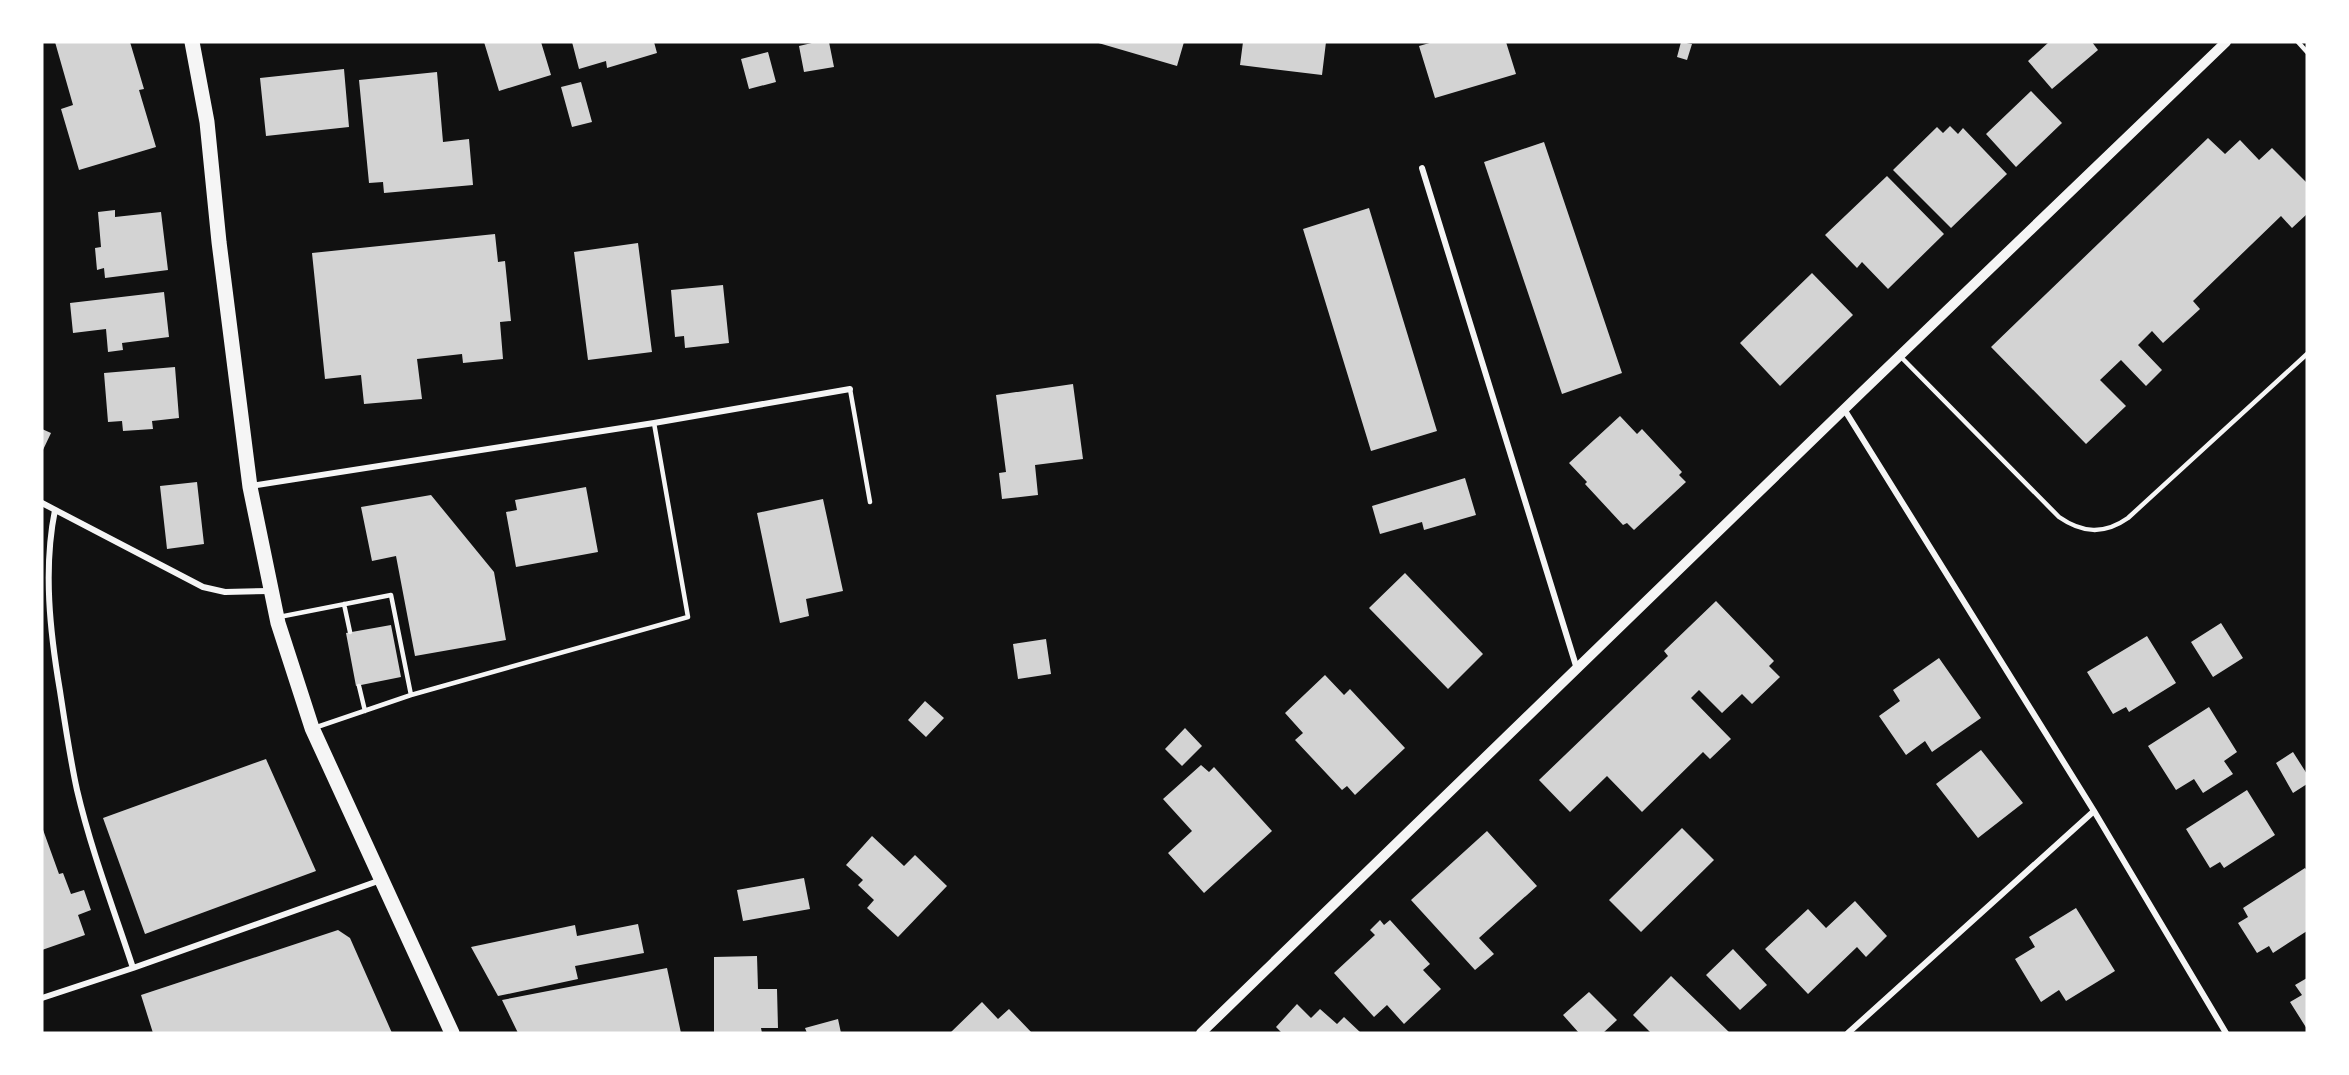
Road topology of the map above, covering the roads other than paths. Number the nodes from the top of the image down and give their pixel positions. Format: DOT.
graph roads {
  1 [pos="192,42"];
  2 [pos="2226,42"];
  3 [pos="2298,42"];
  4 [pos="2307,52"];
  5 [pos="1422,168"];
  6 [pos="2307,354"];
  7 [pos="1900,356"];
  8 [pos="850,389"];
  9 [pos="1844,409"];
  10 [pos="654,423"];
  11 [pos="250,487"];
  12 [pos="870,502"];
  13 [pos="42,503"];
  14 [pos="55,510"];
  15 [pos="270,591"];
  16 [pos="344,604"];
  17 [pos="277,617"];
  18 [pos="350,632"];
  19 [pos="1577,669"];
  20 [pos="359,686"];
  21 [pos="411,695"];
  22 [pos="364,711"];
  23 [pos="312,729"];
  24 [pos="2094,811"];
  25 [pos="382,880"];
  26 [pos="134,968"];
  27 [pos="42,998"];
  28 [pos="452,1033"];
  29 [pos="1201,1033"];
  30 [pos="1848,1033"];
  31 [pos="2226,1033"];
  1 -- 11 [label="main road"];
  2 -- 7 [label="street"];
  3 -- 4 [label="lane"];
  5 -- 19 [label="street"];
  6 -- 7 [label="lane"];
  7 -- 9 [label="street"];
  8 -- 10 [label="street"];
  8 -- 12 [label="lane"];
  9 -- 19 [label="street"];
  9 -- 24 [label="street"];
  10 -- 11 [label="street"];
  10 -- 21 [label="lane"];
  11 -- 15 [label="main road"];
  13 -- 14 [label="street"];
  14 -- 15 [label="street"];
  14 -- 26 [label="street"];
  15 -- 17 [label="main road"];
  16 -- 17 [label="lane"];
  16 -- 18 [label="lane"];
  16 -- 21 [label="lane"];
  17 -- 23 [label="main road"];
  19 -- 29 [label="street"];
  20 -- 22 [label="lane"];
  21 -- 22 [label="lane"];
  22 -- 23 [label="lane"];
  23 -- 25 [label="main road"];
  24 -- 30 [label="street"];
  24 -- 31 [label="street"];
  25 -- 26 [label="street"];
  25 -- 28 [label="main road"];
  26 -- 27 [label="street"];
}
